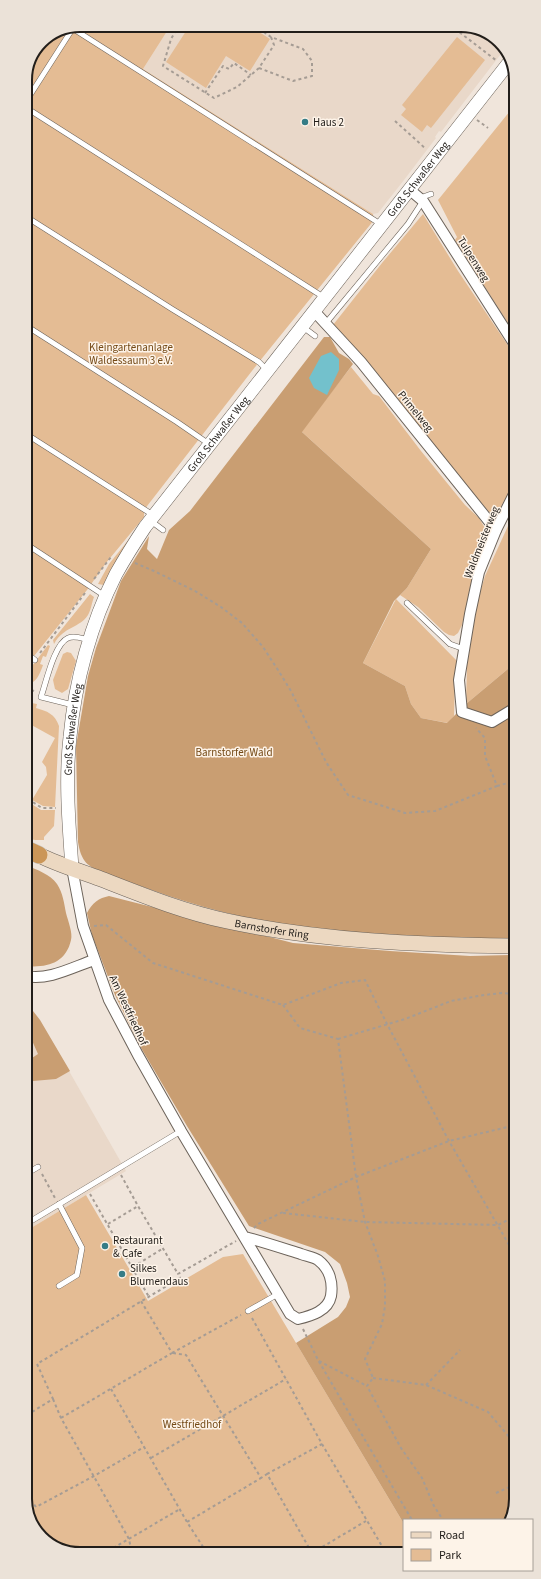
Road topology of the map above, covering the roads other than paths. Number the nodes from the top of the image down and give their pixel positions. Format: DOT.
graph roads {
  1 [pos="79,32"];
  2 [pos="69,33"];
  3 [pos="507,66"];
  4 [pos="32,92"];
  5 [pos="32,111"];
  6 [pos="431,194"];
  7 [pos="418,196"];
  8 [pos="32,220"];
  9 [pos="382,225"];
  10 [pos="324,298"];
  11 [pos="314,311"];
  12 [pos="326,323"];
  13 [pos="301,326"];
  14 [pos="32,329"];
  15 [pos="315,336"];
  16 [pos="509,337"];
  17 [pos="267,370"];
  18 [pos="32,438"];
  19 [pos="210,445"];
  20 [pos="509,504"];
  21 [pos="152,518"];
  22 [pos="162,530"];
  23 [pos="496,530"];
  24 [pos="32,548"];
  25 [pos="106,596"];
  26 [pos="406,603"];
  27 [pos="90,640"];
  28 [pos="464,649"];
  29 [pos="32,658"];
  30 [pos="35,660"];
  31 [pos="74,705"];
  32 [pos="509,712"];
  33 [pos="32,852"];
  34 [pos="72,868"];
  35 [pos="509,946"];
  36 [pos="94,960"];
  37 [pos="32,977"];
  38 [pos="181,1131"];
  39 [pos="38,1167"];
  40 [pos="32,1170"];
  41 [pos="59,1204"];
  42 [pos="32,1220"];
  43 [pos="245,1236"];
  44 [pos="59,1286"];
  45 [pos="278,1294"];
  46 [pos="248,1311"];
  1 -- 9 [label="lane"];
  2 -- 4 [label="lane"];
  3 -- 7 [label="street, Groß Schwaßer Weg"];
  5 -- 10 [label="lane"];
  6 -- 7 [label="lane"];
  7 -- 9 [label="street, Groß Schwaßer Weg"];
  7 -- 12 [label="lane"];
  7 -- 16 [label="street, Tulpenweg"];
  8 -- 17 [label="lane"];
  9 -- 10 [label="street, Groß Schwaßer Weg"];
  10 -- 11 [label="street, Groß Schwaßer Weg"];
  11 -- 12 [label="street, Primelweg"];
  11 -- 13 [label="street, Groß Schwaßer Weg"];
  12 -- 23 [label="street, Primelweg"];
  13 -- 15 [label="lane"];
  13 -- 17 [label="street, Groß Schwaßer Weg"];
  14 -- 19 [label="lane"];
  17 -- 19 [label="street, Groß Schwaßer Weg"];
  18 -- 21 [label="lane"];
  19 -- 21 [label="street, Groß Schwaßer Weg"];
  20 -- 23 [label="street, Waldmeisterweg"];
  21 -- 22 [label="lane"];
  21 -- 25 [label="street, Groß Schwaßer Weg"];
  23 -- 28 [label="street, Waldmeisterweg"];
  24 -- 25 [label="lane"];
  25 -- 27 [label="street, Groß Schwaßer Weg"];
  26 -- 28 [label="lane"];
  27 -- 31 [label="street, Groß Schwaßer Weg"];
  27 -- 31 [label="lane"];
  28 -- 32 [label="street, Waldmeisterweg"];
  29 -- 30 [label="lane"];
  31 -- 34 [label="street, Groß Schwaßer Weg"];
  33 -- 34 [label="main road, Barnstorfer Ring"];
  34 -- 35 [label="main road, Barnstorfer Ring"];
  34 -- 36 [label="street, Am Westfriedhof"];
  36 -- 37 [label="street"];
  36 -- 38 [label="street, Am Westfriedhof"];
  38 -- 41 [label="lane"];
  38 -- 43 [label="street, Am Westfriedhof"];
  39 -- 40 [label="lane"];
  41 -- 42 [label="lane"];
  41 -- 44 [label="lane"];
  43 -- 45 [label="street, Am Westfriedhof"];
  43 -- 45 [label="street, Am Westfriedhof"];
  45 -- 46 [label="lane"];
}
